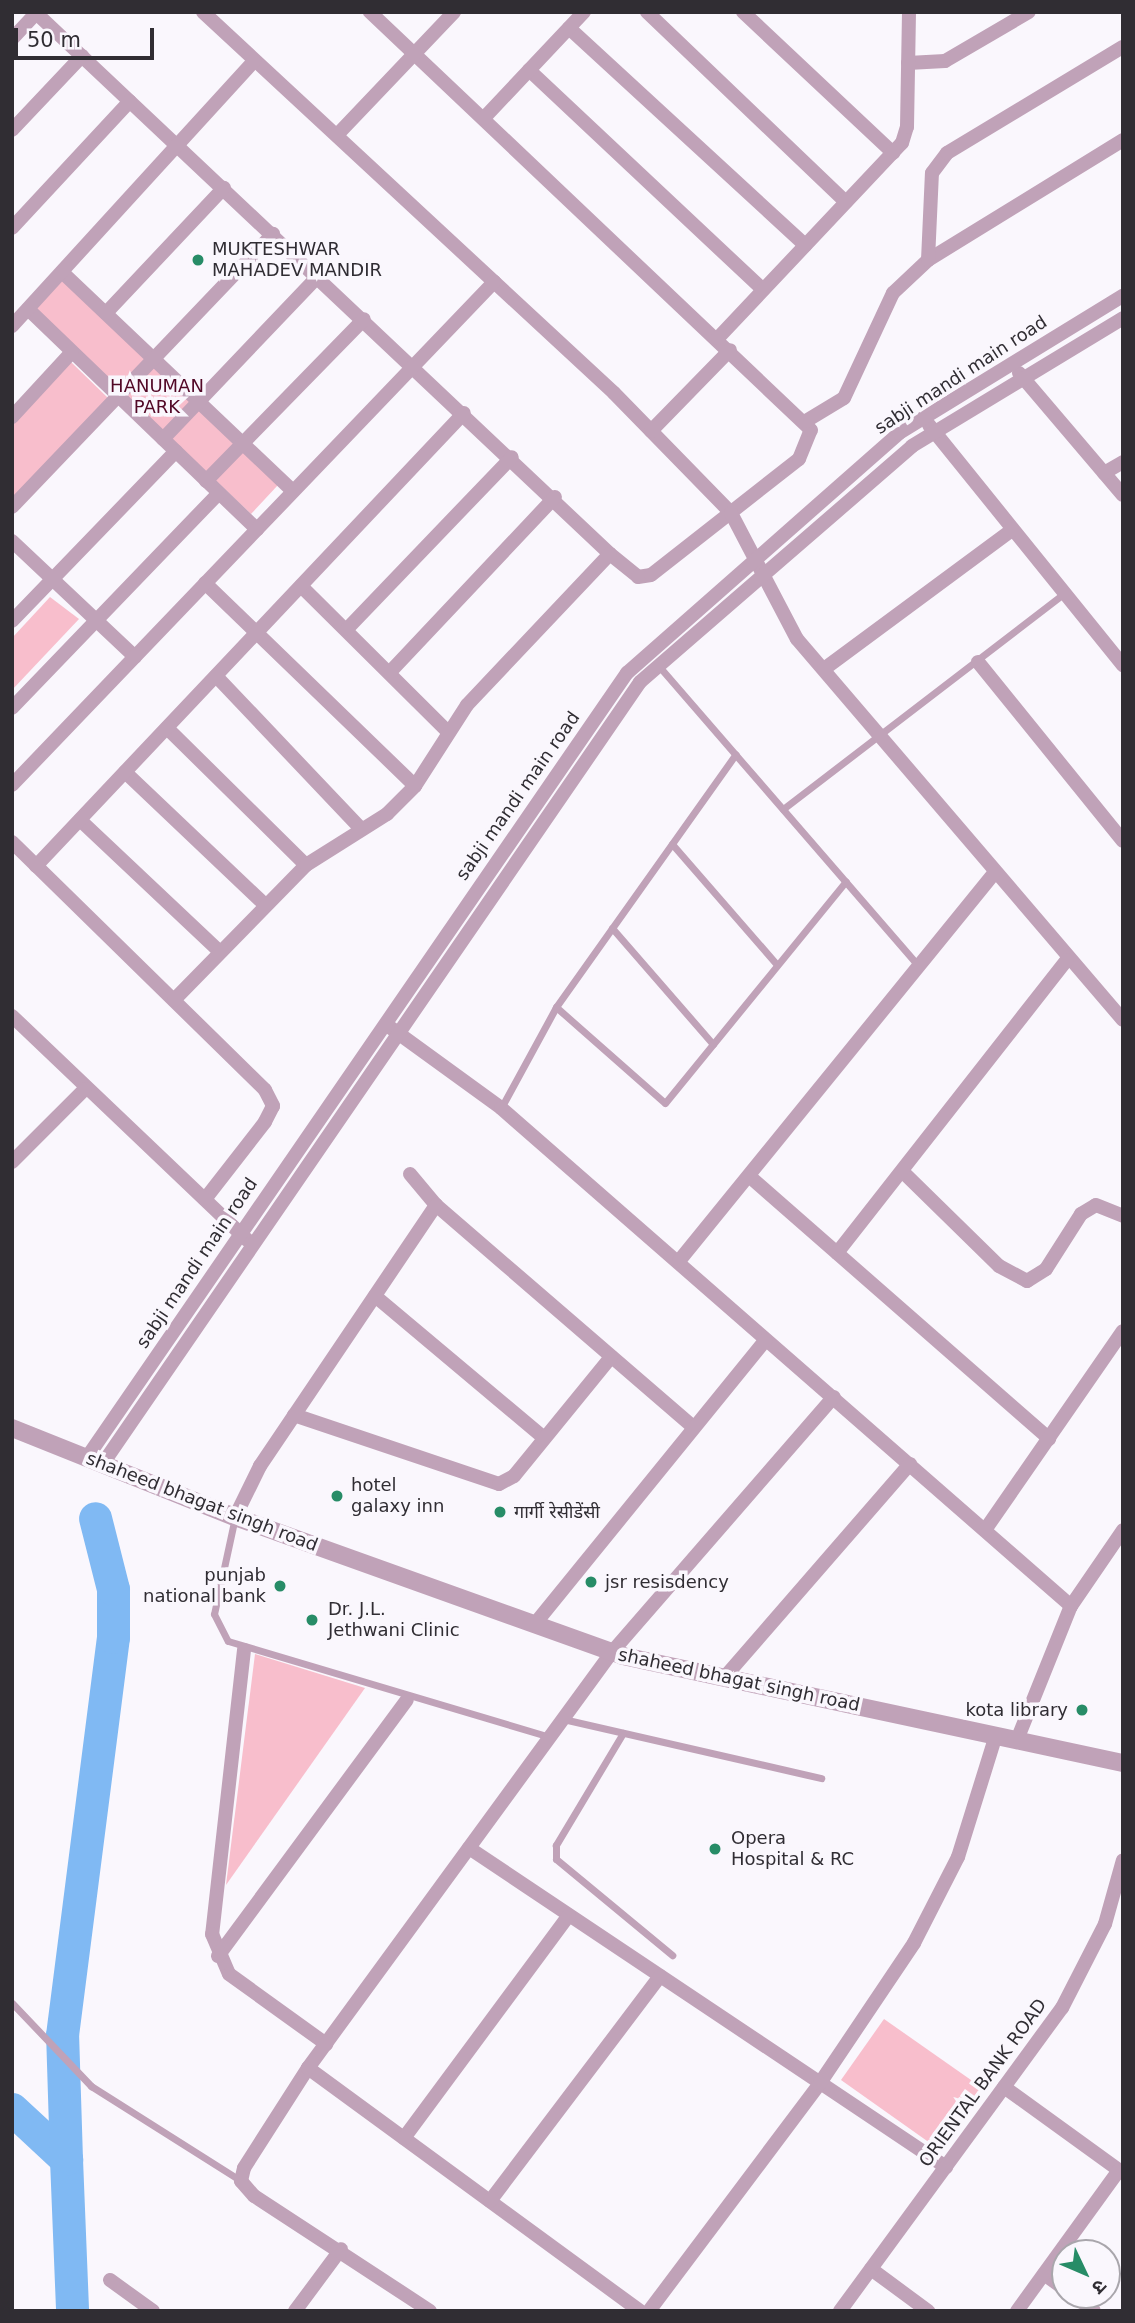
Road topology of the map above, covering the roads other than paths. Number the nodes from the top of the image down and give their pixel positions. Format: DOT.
graph roads {
  1 [pos="36,12"];
  2 [pos="203,12"];
  3 [pos="370,12"];
  4 [pos="454,12"];
  5 [pos="584,12"];
  6 [pos="647,12"];
  7 [pos="743,12"];
  8 [pos="909,12"];
  9 [pos="1029,12"];
  10 [pos="569,28"];
  11 [pos="12,39"];
  12 [pos="1123,47"];
  13 [pos="414,54"];
  14 [pos="82,56"];
  15 [pos="254,61"];
  16 [pos="908,63"];
  17 [pos="529,70"];
  18 [pos="130,101"];
  19 [pos="484,118"];
  20 [pos="12,130"];
  21 [pos="337,135"];
  22 [pos="1123,140"];
  23 [pos="175,143"];
  24 [pos="892,153"];
  25 [pos="224,188"];
  26 [pos="846,202"];
  27 [pos="12,228"];
  28 [pos="273,234"];
  29 [pos="805,245"];
  30 [pos="928,260"];
  31 [pos="62,272"];
  32 [pos="318,276"];
  33 [pos="494,282"];
  34 [pos="763,290"];
  35 [pos="1123,296"];
  36 [pos="28,309"];
  37 [pos="106,313"];
  38 [pos="1123,318"];
  39 [pos="364,319"];
  40 [pos="12,326"];
  41 [pos="718,338"];
  42 [pos="730,350"];
  43 [pos="72,352"];
  44 [pos="154,359"];
  45 [pos="414,365"];
  46 [pos="1011,365"];
  47 [pos="1024,378"];
  48 [pos="118,396"];
  49 [pos="199,402"];
  50 [pos="464,413"];
  51 [pos="12,416"];
  52 [pos="924,418"];
  53 [pos="806,421"];
  54 [pos="651,431"];
  55 [pos="933,433"];
  56 [pos="163,439"];
  57 [pos="244,445"];
  58 [pos="176,451"];
  59 [pos="512,457"];
  60 [pos="1123,462"];
  61 [pos="1104,473"];
  62 [pos="206,481"];
  63 [pos="293,491"];
  64 [pos="219,493"];
  65 [pos="1123,495"];
  66 [pos="555,497"];
  67 [pos="12,507"];
  68 [pos="731,513"];
  69 [pos="257,529"];
  70 [pos="1012,530"];
  71 [pos="12,541"];
  72 [pos="610,554"];
  73 [pos="755,557"];
  74 [pos="761,575"];
  75 [pos="52,578"];
  76 [pos="205,583"];
  77 [pos="301,586"];
  78 [pos="1064,593"];
  79 [pos="95,620"];
  80 [pos="12,621"];
  81 [pos="347,629"];
  82 [pos="257,632"];
  83 [pos="648,653"];
  84 [pos="135,657"];
  85 [pos="978,662"];
  86 [pos="658,665"];
  87 [pos="1123,665"];
  88 [pos="824,669"];
  89 [pos="391,671"];
  90 [pos="216,676"];
  91 [pos="12,708"];
  92 [pos="167,728"];
  93 [pos="447,731"];
  94 [pos="882,739"];
  95 [pos="736,754"];
  96 [pos="125,772"];
  97 [pos="12,785"];
  98 [pos="415,786"];
  99 [pos="783,809"];
  100 [pos="80,820"];
  101 [pos="360,828"];
  102 [pos="1123,841"];
  103 [pos="12,842"];
  104 [pos="672,844"];
  105 [pos="306,865"];
  106 [pos="36,866"];
  107 [pos="994,874"];
  108 [pos="846,881"];
  109 [pos="264,904"];
  110 [pos="612,928"];
  111 [pos="219,951"];
  112 [pos="1067,960"];
  113 [pos="777,965"];
  114 [pos="919,966"];
  115 [pos="174,1000"];
  116 [pos="556,1007"];
  117 [pos="12,1016"];
  118 [pos="1123,1020"];
  119 [pos="385,1022"];
  120 [pos="398,1033"];
  121 [pos="713,1044"];
  122 [pos="85,1089"];
  123 [pos="501,1108"];
  124 [pos="12,1162"];
  125 [pos="903,1172"];
  126 [pos="410,1174"];
  127 [pos="749,1176"];
  128 [pos="205,1199"];
  129 [pos="436,1205"];
  130 [pos="1123,1216"];
  131 [pos="240,1234"];
  132 [pos="252,1245"];
  133 [pos="837,1253"];
  134 [pos="679,1261"];
  135 [pos="375,1296"];
  136 [pos="1123,1331"];
  137 [pos="766,1340"];
  138 [pos="611,1357"];
  139 [pos="834,1397"];
  140 [pos="294,1415"];
  141 [pos="693,1427"];
  142 [pos="12,1428"];
  143 [pos="544,1438"];
  144 [pos="1049,1439"];
  145 [pos="96,1459"];
  146 [pos="910,1464"];
  147 [pos="235,1517"];
  148 [pos="985,1530"];
  149 [pos="1123,1530"];
  150 [pos="1071,1606"];
  151 [pos="534,1625"];
  152 [pos="244,1650"];
  153 [pos="612,1652"];
  154 [pos="723,1679"];
  155 [pos="407,1700"];
  156 [pos="563,1719"];
  157 [pos="623,1733"];
  158 [pos="996,1735"];
  159 [pos="550,1737"];
  160 [pos="1017,1740"];
  161 [pos="1123,1763"];
  162 [pos="821,1778"];
  163 [pos="469,1848"];
  164 [pos="1123,1860"];
  165 [pos="569,1915"];
  166 [pos="218,1955"];
  167 [pos="672,1955"];
  168 [pos="660,1976"];
  169 [pos="14,2005"];
  170 [pos="326,2044"];
  171 [pos="308,2068"];
  172 [pos="820,2083"];
  173 [pos="1004,2087"];
  174 [pos="404,2138"];
  175 [pos="946,2167"];
  176 [pos="1121,2171"];
  177 [pos="242,2181"];
  178 [pos="490,2201"];
  179 [pos="341,2249"];
  180 [pos="871,2269"];
  181 [pos="1044,2274"];
  182 [pos="1051,2279"];
  183 [pos="110,2280"];
  184 [pos="153,2311"];
  185 [pos="295,2311"];
  186 [pos="429,2311"];
  187 [pos="640,2311"];
  188 [pos="649,2311"];
  189 [pos="841,2311"];
  190 [pos="928,2311"];
  191 [pos="1017,2311"];
  1 -- 11 [label="street"];
  1 -- 14 [label="street"];
  2 -- 15 [label="street"];
  3 -- 13 [label="street"];
  4 -- 13 [label="street"];
  5 -- 10 [label="street"];
  6 -- 26 [label="street"];
  7 -- 24 [label="street"];
  8 -- 16 [label="street"];
  9 -- 16 [label="street"];
  10 -- 17 [label="street"];
  10 -- 29 [label="street"];
  12 -- 30 [label="street"];
  13 -- 19 [label="street"];
  13 -- 21 [label="street"];
  14 -- 18 [label="street"];
  14 -- 20 [label="street"];
  15 -- 21 [label="street"];
  15 -- 23 [label="street"];
  16 -- 24 [label="street"];
  17 -- 19 [label="street"];
  17 -- 34 [label="street"];
  18 -- 23 [label="street"];
  18 -- 27 [label="street"];
  19 -- 41 [label="street"];
  21 -- 33 [label="street"];
  22 -- 30 [label="street"];
  23 -- 25 [label="street"];
  23 -- 31 [label="street"];
  24 -- 26 [label="street"];
  25 -- 28 [label="street"];
  25 -- 37 [label="street"];
  26 -- 29 [label="street"];
  28 -- 32 [label="street"];
  28 -- 44 [label="street"];
  29 -- 34 [label="street"];
  30 -- 53 [label="street"];
  31 -- 36 [label="street"];
  31 -- 37 [label="street"];
  32 -- 39 [label="street"];
  32 -- 49 [label="street"];
  33 -- 45 [label="street"];
  33 -- 54 [label="street"];
  34 -- 41 [label="street"];
  35 -- 46 [label="street, sabji mandi main road"];
  36 -- 40 [label="street"];
  36 -- 43 [label="street"];
  37 -- 44 [label="street"];
  38 -- 47 [label="street"];
  39 -- 45 [label="street"];
  39 -- 57 [label="street"];
  41 -- 42 [label="street"];
  42 -- 53 [label="street"];
  42 -- 54 [label="street"];
  43 -- 48 [label="street"];
  43 -- 51 [label="street"];
  44 -- 48 [label="street"];
  44 -- 49 [label="street"];
  45 -- 50 [label="street"];
  45 -- 63 [label="street"];
  46 -- 47 [label="street"];
  46 -- 52 [label="street, sabji mandi main road"];
  47 -- 55 [label="street"];
  47 -- 61 [label="street"];
  48 -- 56 [label="street"];
  48 -- 67 [label="street"];
  49 -- 56 [label="street"];
  49 -- 57 [label="street"];
  50 -- 59 [label="street"];
  50 -- 77 [label="street"];
  52 -- 55 [label="street"];
  52 -- 73 [label="street, sabji mandi main road"];
  53 -- 68 [label="street"];
  54 -- 68 [label="street"];
  55 -- 70 [label="street"];
  55 -- 74 [label="street"];
  56 -- 58 [label="street"];
  57 -- 62 [label="street"];
  57 -- 63 [label="street"];
  58 -- 62 [label="street"];
  58 -- 75 [label="street"];
  59 -- 66 [label="street"];
  59 -- 81 [label="street"];
  60 -- 61 [label="street"];
  61 -- 65 [label="street"];
  62 -- 64 [label="street"];
  63 -- 69 [label="street"];
  64 -- 69 [label="street"];
  64 -- 79 [label="street"];
  66 -- 72 [label="street"];
  66 -- 89 [label="street"];
  68 -- 72 [label="street"];
  68 -- 73 [label="street"];
  69 -- 76 [label="street"];
  70 -- 78 [label="street"];
  70 -- 88 [label="street"];
  71 -- 75 [label="street"];
  72 -- 93 [label="street"];
  73 -- 74 [label="street"];
  73 -- 83 [label="street, sabji mandi main road"];
  74 -- 86 [label="street"];
  74 -- 88 [label="street"];
  75 -- 79 [label="street"];
  75 -- 80 [label="street"];
  76 -- 82 [label="street"];
  76 -- 84 [label="street"];
  77 -- 81 [label="street"];
  77 -- 82 [label="street"];
  78 -- 85 [label="lane"];
  78 -- 87 [label="street"];
  79 -- 84 [label="street"];
  79 -- 91 [label="street"];
  81 -- 89 [label="street"];
  82 -- 90 [label="street"];
  82 -- 98 [label="street"];
  83 -- 86 [label="lane"];
  83 -- 119 [label="street, sabji mandi main road"];
  84 -- 97 [label="street"];
  85 -- 94 [label="lane"];
  85 -- 102 [label="street"];
  86 -- 95 [label="lane"];
  86 -- 120 [label="street"];
  88 -- 94 [label="street"];
  89 -- 93 [label="street"];
  90 -- 92 [label="street"];
  90 -- 101 [label="street"];
  92 -- 96 [label="street"];
  92 -- 105 [label="street"];
  93 -- 98 [label="street"];
  94 -- 99 [label="lane"];
  94 -- 107 [label="street"];
  95 -- 99 [label="lane"];
  95 -- 104 [label="lane"];
  96 -- 100 [label="street"];
  96 -- 109 [label="street"];
  98 -- 101 [label="street"];
  99 -- 108 [label="lane"];
  100 -- 106 [label="street"];
  100 -- 111 [label="street"];
  101 -- 105 [label="street"];
  103 -- 106 [label="street"];
  104 -- 110 [label="lane"];
  104 -- 113 [label="lane"];
  105 -- 109 [label="street"];
  106 -- 115 [label="street"];
  107 -- 112 [label="street"];
  107 -- 114 [label="street"];
  108 -- 113 [label="lane"];
  108 -- 114 [label="lane"];
  109 -- 111 [label="street"];
  110 -- 116 [label="lane"];
  110 -- 121 [label="lane"];
  111 -- 115 [label="street"];
  112 -- 118 [label="street"];
  112 -- 125 [label="street"];
  113 -- 121 [label="lane"];
  114 -- 127 [label="street"];
  115 -- 128 [label="street"];
  116 -- 121 [label="lane"];
  116 -- 123 [label="lane"];
  117 -- 122 [label="street"];
  119 -- 120 [label="street"];
  119 -- 131 [label="street, sabji mandi main road"];
  120 -- 123 [label="street"];
  120 -- 132 [label="street"];
  122 -- 124 [label="street"];
  122 -- 128 [label="street"];
  123 -- 134 [label="street"];
  125 -- 130 [label="street"];
  125 -- 133 [label="street"];
  126 -- 129 [label="street"];
  127 -- 133 [label="street"];
  127 -- 134 [label="street"];
  128 -- 131 [label="street"];
  129 -- 135 [label="street"];
  129 -- 138 [label="street"];
  131 -- 132 [label="street"];
  131 -- 145 [label="street, sabji mandi main road"];
  132 -- 145 [label="street"];
  133 -- 144 [label="street"];
  134 -- 137 [label="street"];
  135 -- 140 [label="street"];
  135 -- 143 [label="street"];
  136 -- 144 [label="street"];
  137 -- 139 [label="street"];
  137 -- 141 [label="street"];
  138 -- 141 [label="street"];
  138 -- 143 [label="street"];
  139 -- 146 [label="street"];
  139 -- 153 [label="street"];
  140 -- 143 [label="street"];
  140 -- 147 [label="street"];
  141 -- 151 [label="street"];
  142 -- 145 [label="street, shaheed bhagat singh road"];
  144 -- 148 [label="street"];
  145 -- 147 [label="street, shaheed bhagat singh road"];
  146 -- 148 [label="street"];
  146 -- 154 [label="street"];
  147 -- 151 [label="street, shaheed bhagat singh road"];
  147 -- 152 [label="lane"];
  148 -- 150 [label="street"];
  149 -- 150 [label="street"];
  150 -- 160 [label="street"];
  151 -- 153 [label="street, shaheed bhagat singh road"];
  152 -- 155 [label="lane"];
  152 -- 166 [label="street"];
  153 -- 154 [label="street, shaheed bhagat singh road"];
  153 -- 156 [label="street"];
  154 -- 158 [label="street, shaheed bhagat singh road"];
  155 -- 159 [label="lane"];
  155 -- 166 [label="street"];
  156 -- 157 [label="lane"];
  156 -- 159 [label="street"];
  157 -- 162 [label="lane"];
  157 -- 167 [label="lane"];
  158 -- 160 [label="street, shaheed bhagat singh road"];
  158 -- 172 [label="street"];
  159 -- 163 [label="street"];
  160 -- 161 [label="street, shaheed bhagat singh road"];
  163 -- 165 [label="street"];
  163 -- 170 [label="street"];
  164 -- 173 [label="street, ORIENTAL BANK ROAD"];
  165 -- 168 [label="street"];
  165 -- 174 [label="street"];
  166 -- 170 [label="street"];
  168 -- 172 [label="street"];
  168 -- 178 [label="street"];
  169 -- 177 [label="lane"];
  170 -- 171 [label="street"];
  171 -- 174 [label="street"];
  171 -- 177 [label="street"];
  172 -- 175 [label="street"];
  172 -- 188 [label="street"];
  173 -- 175 [label="street, ORIENTAL BANK ROAD"];
  173 -- 176 [label="street"];
  174 -- 178 [label="street"];
  175 -- 180 [label="street, ORIENTAL BANK ROAD"];
  176 -- 181 [label="street"];
  177 -- 179 [label="street"];
  178 -- 187 [label="street"];
  179 -- 185 [label="street"];
  179 -- 186 [label="street"];
  180 -- 189 [label="street, ORIENTAL BANK ROAD"];
  180 -- 190 [label="street"];
  181 -- 182 [label="street"];
  181 -- 191 [label="street"];
  183 -- 184 [label="street"];
}
